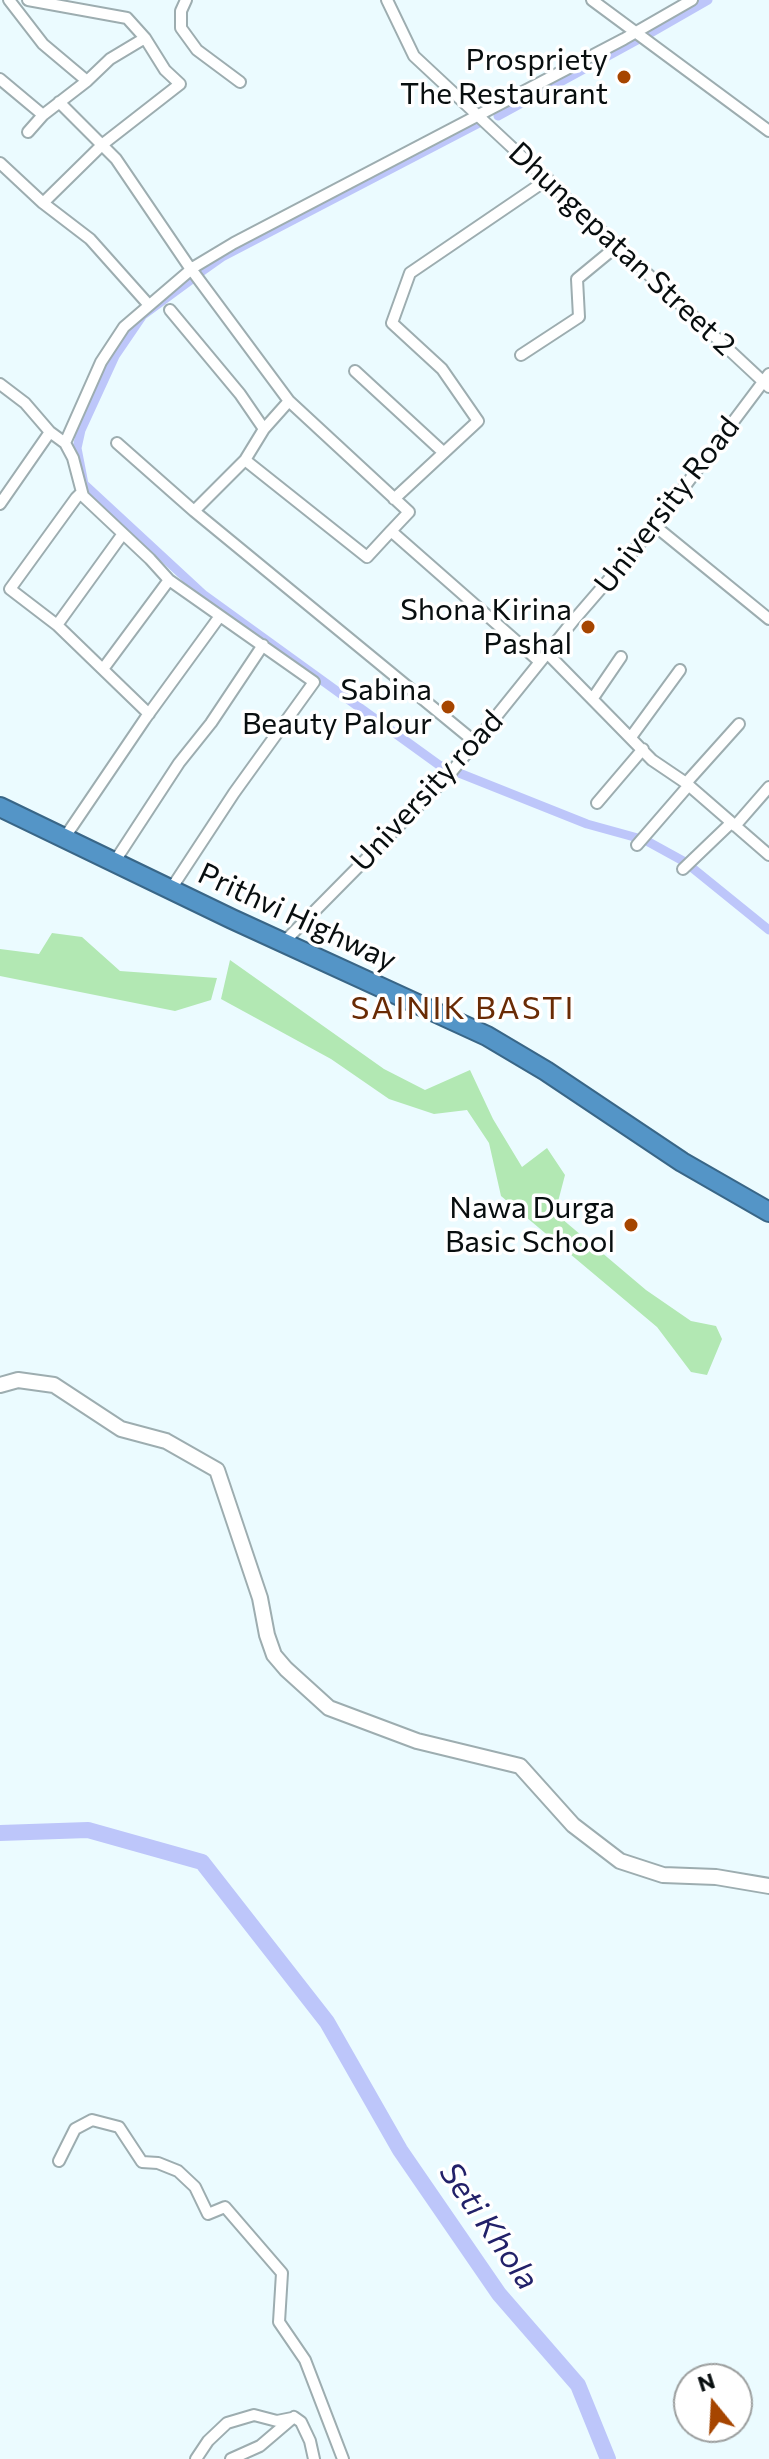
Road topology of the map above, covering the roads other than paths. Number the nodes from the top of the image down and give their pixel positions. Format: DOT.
graph roads {
  1 [pos="8,0"];
  2 [pos="28,0"];
  3 [pos="186,0"];
  4 [pos="387,0"];
  5 [pos="592,0"];
  6 [pos="692,0"];
  7 [pos="638,31"];
  8 [pos="145,38"];
  9 [pos="0,79"];
  10 [pos="87,81"];
  11 [pos="240,82"];
  12 [pos="59,102"];
  13 [pos="43,115"];
  14 [pos="479,115"];
  15 [pos="769,131"];
  16 [pos="28,132"];
  17 [pos="103,144"];
  18 [pos="0,163"];
  19 [pos="548,179"];
  20 [pos="43,203"];
  21 [pos="617,246"];
  22 [pos="192,270"];
  23 [pos="148,304"];
  24 [pos="170,310"];
  25 [pos="521,355"];
  26 [pos="355,371"];
  27 [pos="767,381"];
  28 [pos="4,387"];
  29 [pos="0,401"];
  30 [pos="289,401"];
  31 [pos="264,429"];
  32 [pos="50,432"];
  33 [pos="65,443"];
  34 [pos="117,443"];
  35 [pos="443,452"];
  36 [pos="245,460"];
  37 [pos="83,496"];
  38 [pos="394,499"];
  39 [pos="0,504"];
  40 [pos="194,511"];
  41 [pos="655,526"];
  42 [pos="391,531"];
  43 [pos="122,535"];
  44 [pos="169,580"];
  45 [pos="220,616"];
  46 [pos="769,619"];
  47 [pos="57,625"];
  48 [pos="563,634"];
  49 [pos="263,645"];
  50 [pos="544,657"];
  51 [pos="621,657"];
  52 [pos="103,669"];
  53 [pos="680,670"];
  54 [pos="593,698"];
  55 [pos="149,714"];
  56 [pos="739,724"];
  57 [pos="631,737"];
  58 [pos="475,742"];
  59 [pos="643,749"];
  60 [pos="687,784"];
  61 [pos="769,787"];
  62 [pos="597,803"];
  63 [pos="0,807"];
  64 [pos="733,824"];
  65 [pos="65,837"];
  66 [pos="637,845"];
  67 [pos="769,855"];
  68 [pos="115,861"];
  69 [pos="683,869"];
  70 [pos="171,889"];
  71 [pos="284,942"];
  72 [pos="769,1212"];
  73 [pos="0,1385"];
  74 [pos="769,1886"];
  75 [pos="59,2161"];
  76 [pos="294,2417"];
  77 [pos="196,2459"];
  78 [pos="231,2459"];
  79 [pos="314,2459"];
  80 [pos="343,2459"];
  1 -- 10 [label="street"];
  2 -- 8 [label="street"];
  3 -- 11 [label="street"];
  4 -- 14 [label="street, Dhungepatan Street 2"];
  5 -- 7 [label="street"];
  6 -- 7 [label="street"];
  7 -- 14 [label="street"];
  7 -- 15 [label="street"];
  8 -- 10 [label="street"];
  8 -- 17 [label="street"];
  9 -- 13 [label="street"];
  10 -- 12 [label="street"];
  12 -- 13 [label="street"];
  12 -- 17 [label="street"];
  13 -- 16 [label="street"];
  14 -- 19 [label="street, Dhungepatan Street 2"];
  14 -- 22 [label="street"];
  17 -- 20 [label="street"];
  17 -- 22 [label="street"];
  18 -- 20 [label="street"];
  19 -- 21 [label="street, Dhungepatan Street 2"];
  19 -- 35 [label="street"];
  20 -- 23 [label="street"];
  21 -- 25 [label="street"];
  21 -- 27 [label="street, Dhungepatan Street 2"];
  22 -- 23 [label="street"];
  22 -- 30 [label="street"];
  23 -- 33 [label="street"];
  24 -- 31 [label="street"];
  26 -- 35 [label="street"];
  27 -- 41 [label="street, University Road"];
  28 -- 29 [label="street"];
  28 -- 32 [label="street"];
  30 -- 31 [label="street"];
  30 -- 38 [label="street"];
  31 -- 36 [label="street"];
  32 -- 33 [label="street"];
  32 -- 39 [label="street"];
  33 -- 37 [label="street"];
  34 -- 40 [label="street"];
  35 -- 38 [label="street"];
  36 -- 40 [label="street"];
  36 -- 42 [label="street"];
  37 -- 43 [label="street"];
  37 -- 47 [label="street"];
  38 -- 42 [label="street"];
  40 -- 58 [label="street"];
  41 -- 46 [label="street"];
  41 -- 48 [label="street, University Road"];
  42 -- 50 [label="street"];
  43 -- 44 [label="street"];
  43 -- 47 [label="street"];
  44 -- 45 [label="street"];
  44 -- 52 [label="street"];
  45 -- 49 [label="street"];
  45 -- 55 [label="street"];
  47 -- 52 [label="street"];
  48 -- 50 [label="street, University road"];
  49 -- 68 [label="street"];
  49 -- 70 [label="street"];
  50 -- 54 [label="street"];
  50 -- 58 [label="street, University road"];
  51 -- 54 [label="street"];
  52 -- 55 [label="street"];
  53 -- 57 [label="street"];
  54 -- 57 [label="street"];
  55 -- 65 [label="street"];
  56 -- 60 [label="street"];
  57 -- 59 [label="street"];
  58 -- 71 [label="street, University road"];
  59 -- 60 [label="street"];
  59 -- 62 [label="street"];
  60 -- 64 [label="street"];
  60 -- 66 [label="street"];
  61 -- 64 [label="street"];
  63 -- 65 [label="highway, Prithvi Highway"];
  64 -- 67 [label="street"];
  64 -- 69 [label="street"];
  65 -- 68 [label="highway, Prithvi Highway"];
  68 -- 70 [label="highway, Prithvi Highway"];
  70 -- 71 [label="highway, Prithvi Highway"];
  71 -- 72 [label="highway, Prithvi Highway"];
  73 -- 74 [label="street"];
  75 -- 80 [label="street"];
  76 -- 77 [label="street"];
  76 -- 78 [label="street"];
  76 -- 79 [label="street"];
}
